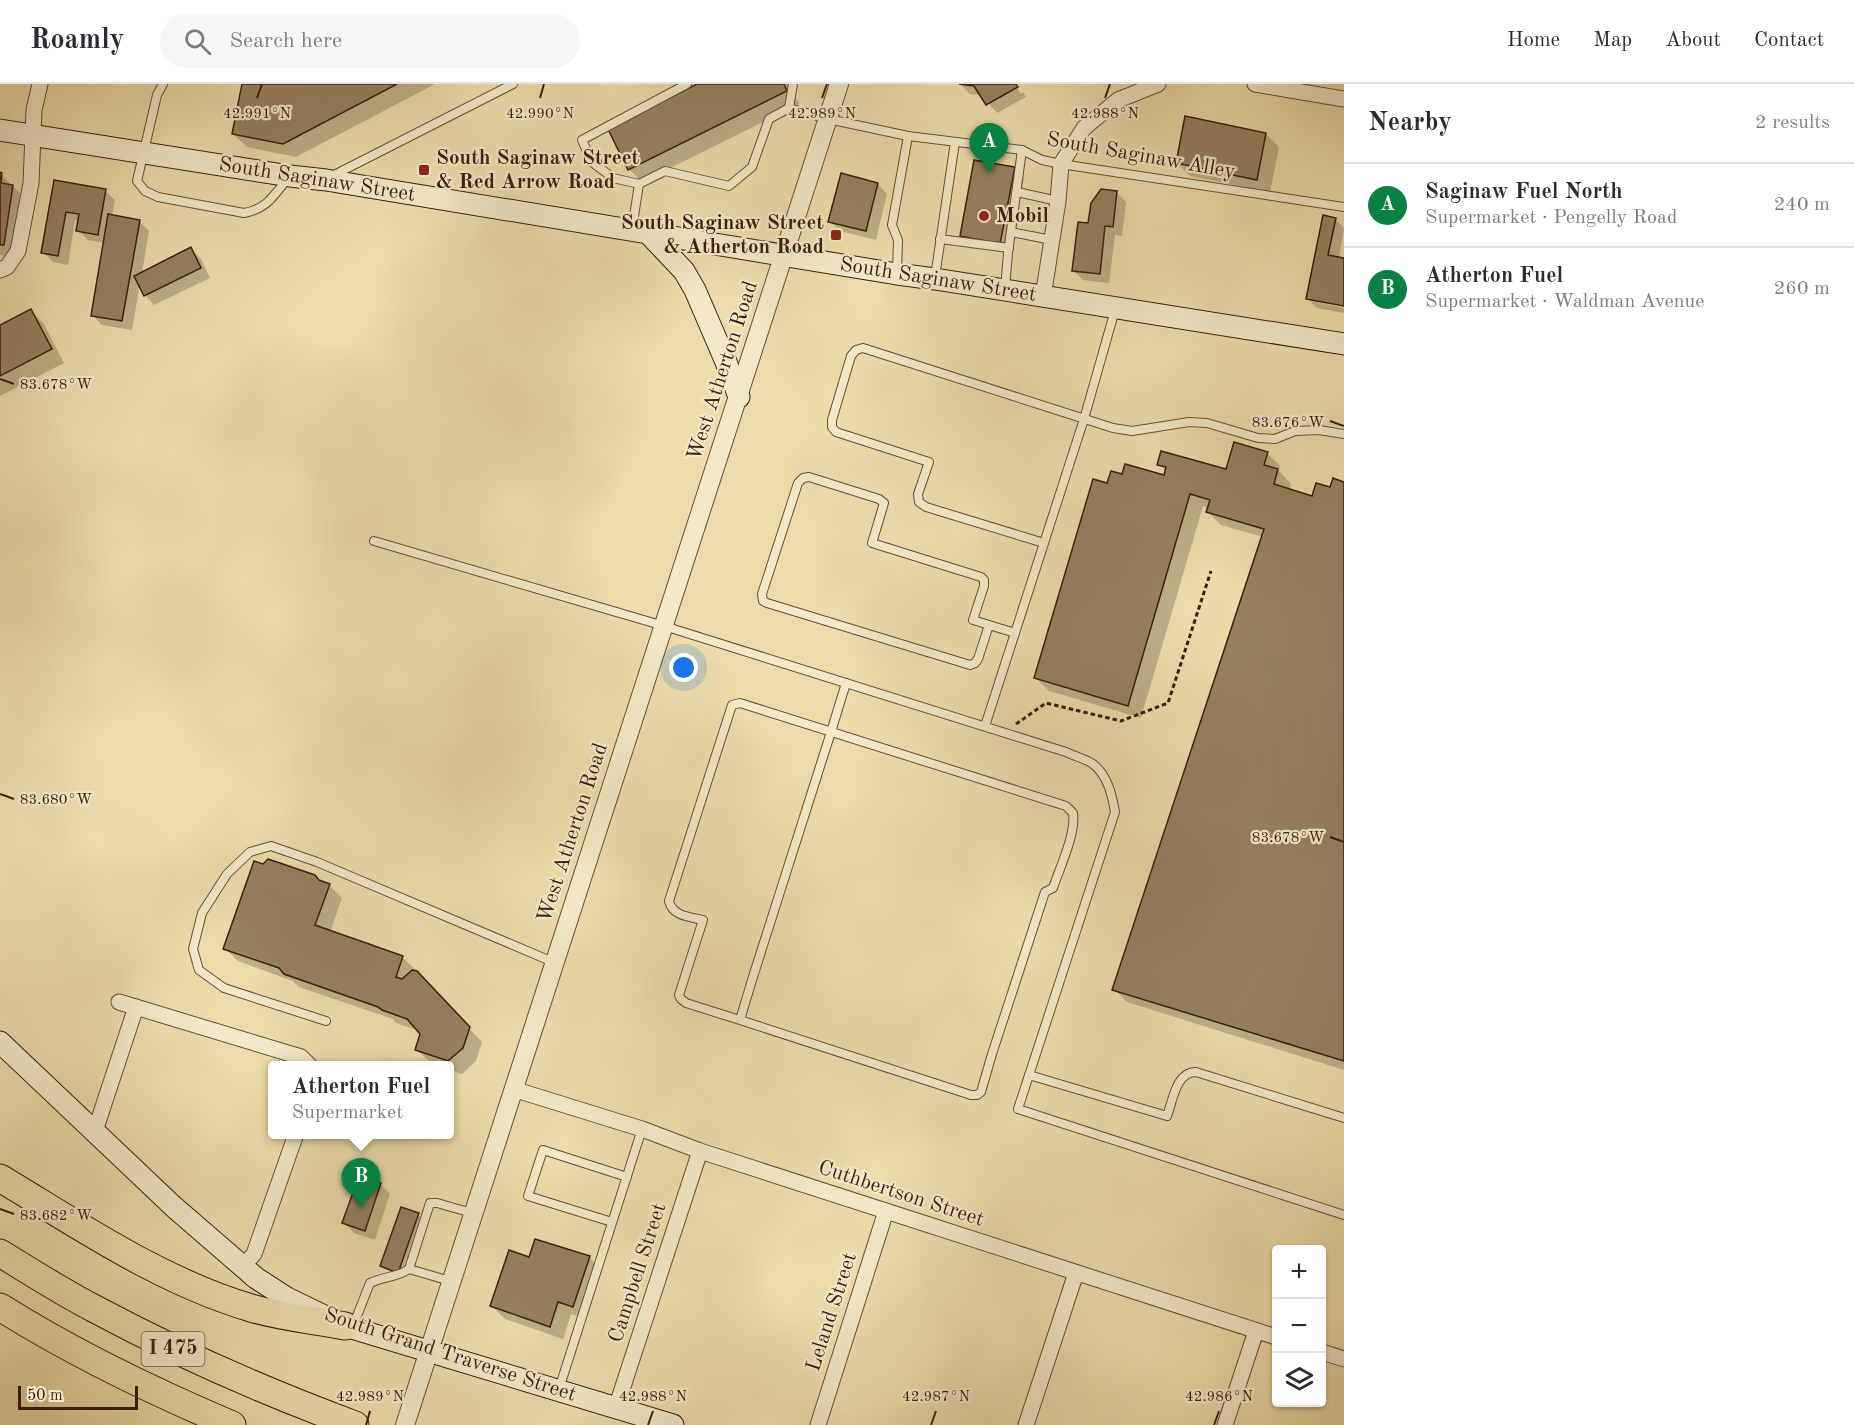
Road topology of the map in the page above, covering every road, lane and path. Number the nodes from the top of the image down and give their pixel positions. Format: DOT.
graph roads {
  1 [pos="40,84"];
  2 [pos="163,84"];
  3 [pos="513,84"];
  4 [pos="687,84"];
  5 [pos="793,84"];
  6 [pos="839,84"];
  7 [pos="1158,84"];
  8 [pos="1255,84"];
  9 [pos="1344,99"];
  10 [pos="789,108"];
  11 [pos="828,119"];
  12 [pos="0,130"];
  13 [pos="32,135"];
  14 [pos="908,136"];
  15 [pos="954,142"];
  16 [pos="1022,150"];
  17 [pos="142,152"];
  18 [pos="1061,164"];
  19 [pos="290,176"];
  20 [pos="326,180"];
  21 [pos="639,184"];
  22 [pos="1017,192"];
  23 [pos="1058,201"];
  24 [pos="1344,207"];
  25 [pos="640,232"];
  26 [pos="1011,232"];
  27 [pos="940,240"];
  28 [pos="1052,240"];
  29 [pos="1008,248"];
  30 [pos="785,255"];
  31 [pos="0,270"];
  32 [pos="897,274"];
  33 [pos="935,279"];
  34 [pos="1005,290"];
  35 [pos="1043,297"];
  36 [pos="1116,308"];
  37 [pos="1344,344"];
  38 [pos="739,397"];
  39 [pos="1084,419"];
  40 [pos="1344,434"];
  41 [pos="374,541"];
  42 [pos="1044,543"];
  43 [pos="1211,571"];
  44 [pos="988,625"];
  45 [pos="664,626"];
  46 [pos="1015,633"];
  47 [pos="846,683"];
  48 [pos="1016,724"];
  49 [pos="985,726"];
  50 [pos="831,732"];
  51 [pos="555,963"];
  52 [pos="119,1002"];
  53 [pos="136,1007"];
  54 [pos="740,1020"];
  55 [pos="326,1021"];
  56 [pos="0,1042"];
  57 [pos="306,1061"];
  58 [pos="1029,1075"];
  59 [pos="513,1089"];
  60 [pos="1344,1118"];
  61 [pos="642,1129"];
  62 [pos="95,1131"];
  63 [pos="294,1139"];
  64 [pos="699,1151"];
  65 [pos="627,1177"];
  66 [pos="0,1178"];
  67 [pos="886,1211"];
  68 [pos="474,1214"];
  69 [pos="1344,1215"];
  70 [pos="612,1222"];
  71 [pos="0,1252"];
  72 [pos="242,1267"];
  73 [pos="409,1269"];
  74 [pos="1076,1273"];
  75 [pos="452,1282"];
  76 [pos="0,1306"];
  77 [pos="349,1327"];
  78 [pos="1256,1331"];
  79 [pos="1272,1336"];
  80 [pos="429,1350"];
  81 [pos="1325,1353"];
  82 [pos="1344,1359"];
  83 [pos="559,1390"];
  84 [pos="616,1408"];
  85 [pos="232,1425"];
  86 [pos="356,1425"];
  87 [pos="405,1425"];
  88 [pos="673,1425"];
  89 [pos="818,1425"];
  90 [pos="1026,1425"];
  91 [pos="1225,1425"];
  1 -- 13 [label="street"];
  2 -- 17 [label="lane"];
  3 -- 20 [label="lane"];
  4 -- 21 [label="lane"];
  5 -- 10 [label="lane"];
  6 -- 11 [label="street, West Atherton Road"];
  7 -- 18 [label="street"];
  8 -- 9 [label="street"];
  10 -- 11 [label="lane, South Saginaw Alley"];
  10 -- 21 [label="lane"];
  11 -- 14 [label="lane, South Saginaw Alley"];
  11 -- 30 [label="street, West Atherton Road"];
  12 -- 13 [label="main road, South Saginaw Street"];
  13 -- 17 [label="main road, South Saginaw Street"];
  13 -- 31 [label="street"];
  14 -- 15 [label="lane, South Saginaw Alley"];
  14 -- 32 [label="lane"];
  15 -- 16 [label="lane, South Saginaw Alley"];
  15 -- 27 [label="lane"];
  16 -- 18 [label="lane, South Saginaw Alley"];
  16 -- 22 [label="lane"];
  17 -- 19 [label="main road, South Saginaw Street"];
  17 -- 19 [label="lane"];
  18 -- 23 [label="street"];
  18 -- 24 [label="lane, South Saginaw Alley"];
  19 -- 20 [label="main road, South Saginaw Street"];
  20 -- 25 [label="main road, South Saginaw Street"];
  21 -- 25 [label="lane"];
  22 -- 23 [label="lane"];
  22 -- 26 [label="lane"];
  23 -- 28 [label="street"];
  25 -- 30 [label="main road, South Saginaw Street"];
  25 -- 38 [label="main road"];
  26 -- 28 [label="lane"];
  26 -- 29 [label="lane"];
  27 -- 29 [label="lane"];
  27 -- 33 [label="lane"];
  28 -- 35 [label="street"];
  29 -- 34 [label="lane"];
  30 -- 32 [label="main road, South Saginaw Street"];
  30 -- 38 [label="street, West Atherton Road"];
  32 -- 33 [label="main road, South Saginaw Street"];
  33 -- 34 [label="main road, South Saginaw Street"];
  34 -- 35 [label="main road, South Saginaw Street"];
  35 -- 36 [label="main road, South Saginaw Street"];
  36 -- 37 [label="main road, South Saginaw Street"];
  36 -- 39 [label="lane"];
  38 -- 45 [label="street, West Atherton Road"];
  39 -- 40 [label="lane"];
  39 -- 42 [label="lane"];
  39 -- 42 [label="lane"];
  41 -- 45 [label="lane"];
  42 -- 46 [label="lane"];
  43 -- 48 [label="path"];
  44 -- 44 [label="lane"];
  44 -- 46 [label="lane"];
  45 -- 47 [label="lane"];
  45 -- 51 [label="street, West Atherton Road"];
  46 -- 49 [label="lane"];
  47 -- 49 [label="lane"];
  47 -- 50 [label="lane"];
  49 -- 58 [label="lane"];
  50 -- 54 [label="lane"];
  50 -- 54 [label="lane"];
  50 -- 54 [label="lane"];
  51 -- 55 [label="lane"];
  51 -- 59 [label="street, West Atherton Road"];
  52 -- 53 [label="street"];
  53 -- 57 [label="street"];
  53 -- 62 [label="street"];
  56 -- 62 [label="main road, South Grand Traverse Street"];
  58 -- 60 [label="lane"];
  58 -- 69 [label="lane"];
  59 -- 61 [label="street, Cuthbertson Street"];
  59 -- 68 [label="street, West Atherton Road"];
  61 -- 64 [label="street, Cuthbertson Street"];
  61 -- 65 [label="lane"];
  62 -- 72 [label="main road, South Grand Traverse Street"];
  63 -- 72 [label="street"];
  64 -- 67 [label="street, Cuthbertson Street"];
  64 -- 84 [label="street, Campbell Street"];
  65 -- 70 [label="lane"];
  65 -- 70 [label="lane"];
  66 -- 77 [label="highway"];
  67 -- 74 [label="street, Cuthbertson Street"];
  67 -- 89 [label="street, Leland Street"];
  68 -- 73 [label="lane"];
  68 -- 75 [label="street, West Atherton Road"];
  70 -- 83 [label="lane"];
  71 -- 86 [label="highway, I 475"];
  72 -- 77 [label="main road, South Grand Traverse Street"];
  73 -- 75 [label="lane"];
  73 -- 77 [label="lane"];
  74 -- 78 [label="street, Cuthbertson Street"];
  74 -- 90 [label="street"];
  75 -- 80 [label="street, West Atherton Road"];
  76 -- 85 [label="highway, I 475"];
  77 -- 80 [label="main road, South Grand Traverse Street"];
  78 -- 79 [label="street, Cuthbertson Street"];
  78 -- 91 [label="street"];
  80 -- 83 [label="main road, South Grand Traverse Street"];
  80 -- 87 [label="street, West Atherton Road"];
  81 -- 82 [label="street"];
  83 -- 84 [label="main road, South Grand Traverse Street"];
  84 -- 88 [label="main road, South Grand Traverse Street"];
}
